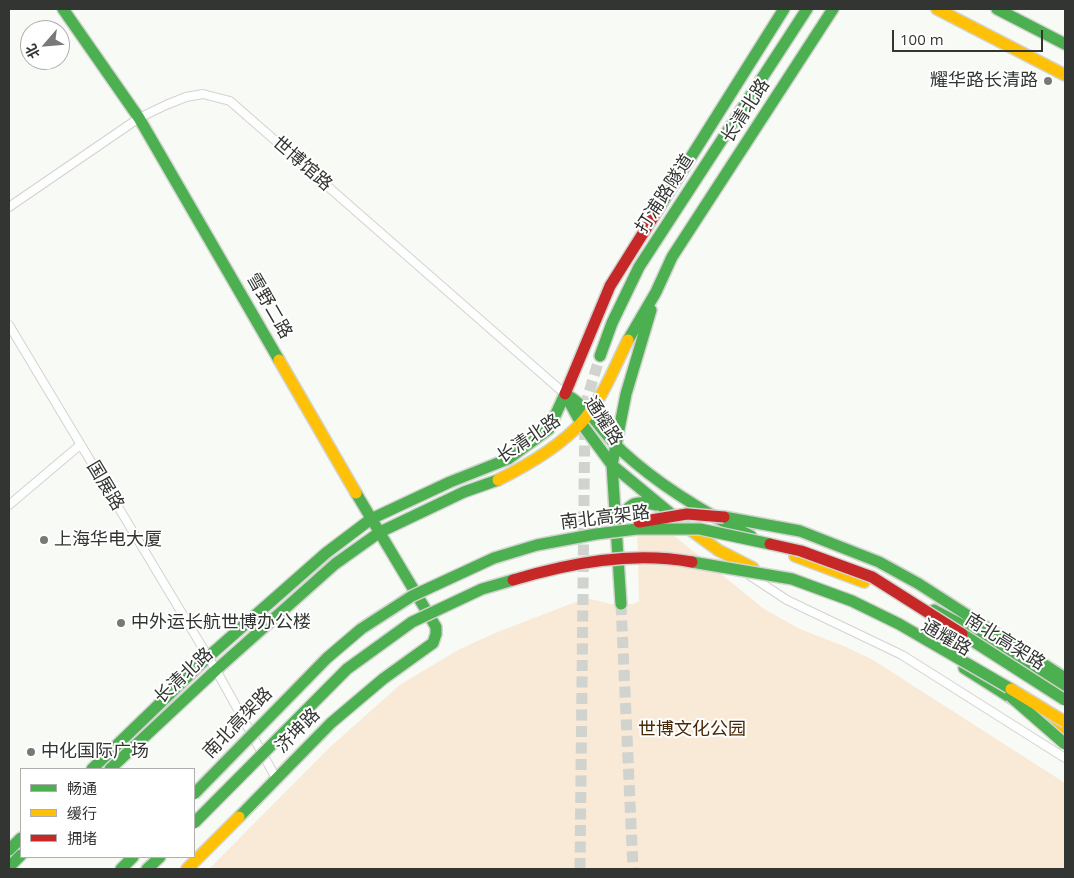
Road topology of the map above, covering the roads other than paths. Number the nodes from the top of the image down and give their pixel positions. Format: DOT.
graph roads {
  1 [pos="63,9"];
  2 [pos="784,9"];
  3 [pos="807,9"];
  4 [pos="833,9"];
  5 [pos="937,9"];
  6 [pos="997,9"];
  7 [pos="1065,44"];
  8 [pos="1065,76"];
  9 [pos="139,118"];
  10 [pos="9,207"];
  11 [pos="656,292"];
  12 [pos="9,325"];
  13 [pos="600,356"];
  14 [pos="566,394"];
  15 [pos="590,412"];
  16 [pos="581,423"];
  17 [pos="80,444"];
  18 [pos="615,446"];
  19 [pos="612,465"];
  20 [pos="9,505"];
  21 [pos="660,507"];
  22 [pos="371,519"];
  23 [pos="617,524"];
  24 [pos="380,532"];
  25 [pos="596,534"];
  26 [pos="718,550"];
  27 [pos="621,604"];
  28 [pos="436,627"];
  29 [pos="208,657"];
  30 [pos="216,670"];
  31 [pos="981,670"];
  32 [pos="1065,678"];
  33 [pos="1065,689"];
  34 [pos="1065,700"];
  35 [pos="1065,722"];
  36 [pos="1065,732"];
  37 [pos="1065,744"];
  38 [pos="1065,758"];
  39 [pos="93,768"];
  40 [pos="111,768"];
  41 [pos="276,778"];
  42 [pos="195,793"];
  43 [pos="195,821"];
  44 [pos="20,839"];
  45 [pos="9,850"];
  46 [pos="132,858"];
  47 [pos="159,858"];
  48 [pos="15,861"];
  49 [pos="121,869"];
  50 [pos="147,869"];
  51 [pos="187,869"];
  1 -- 9 [label="main road, 雪野二路"];
  2 -- 14 [label="main road, 长清北路"];
  3 -- 13 [label="main road, 打浦路隧道"];
  4 -- 11 [label="main road, 长清北路"];
  5 -- 8 [label="main road"];
  6 -- 7 [label="main road"];
  9 -- 10 [label="street, 世博馆路"];
  9 -- 14 [label="street, 世博馆路"];
  9 -- 22 [label="main road, 雪野二路"];
  11 -- 15 [label="main road, 长清北路"];
  11 -- 18 [label="main road"];
  12 -- 17 [label="street, 国展路"];
  14 -- 15 [label="main road, 通耀路"];
  14 -- 16 [label="main road, 通耀路"];
  14 -- 22 [label="main road, 长清北路"];
  15 -- 16 [label="main road, 长清北路"];
  15 -- 18 [label="main road, 通耀路"];
  16 -- 19 [label="main road, 通耀路"];
  16 -- 24 [label="main road, 长清北路"];
  17 -- 20 [label="street"];
  17 -- 29 [label="street, 国展路"];
  18 -- 19 [label="main road"];
  18 -- 33 [label="main road, 通耀路"];
  19 -- 21 [label="main road, 通耀路"];
  19 -- 23 [label="main road"];
  21 -- 23 [label="main road"];
  21 -- 26 [label="main road, 通耀路"];
  22 -- 24 [label="main road, 雪野二路"];
  22 -- 29 [label="main road, 长清北路"];
  23 -- 27 [label="main road"];
  24 -- 28 [label="main road, 雪野二路"];
  24 -- 30 [label="main road, 长清北路"];
  25 -- 32 [label="main road, bridge"];
  25 -- 34 [label="main road, 南北高架路, bridge"];
  25 -- 42 [label="main road, 南北高架路, bridge"];
  26 -- 36 [label="main road, 通耀路"];
  26 -- 38 [label="street"];
  28 -- 41 [label="main road, 济坤路"];
  29 -- 30 [label="street, 国展路"];
  29 -- 39 [label="main road, 长清北路"];
  30 -- 40 [label="main road, 长清北路"];
  30 -- 41 [label="street, 国展路"];
  31 -- 35 [label="main road, 南北高架路, bridge"];
  31 -- 37 [label="main road, bridge"];
  31 -- 43 [label="main road, 南北高架路, bridge"];
  41 -- 51 [label="main road, 济坤路"];
  44 -- 45 [label="main road"];
  45 -- 48 [label="street"];
  46 -- 49 [label="main road"];
  47 -- 50 [label="main road"];
}
